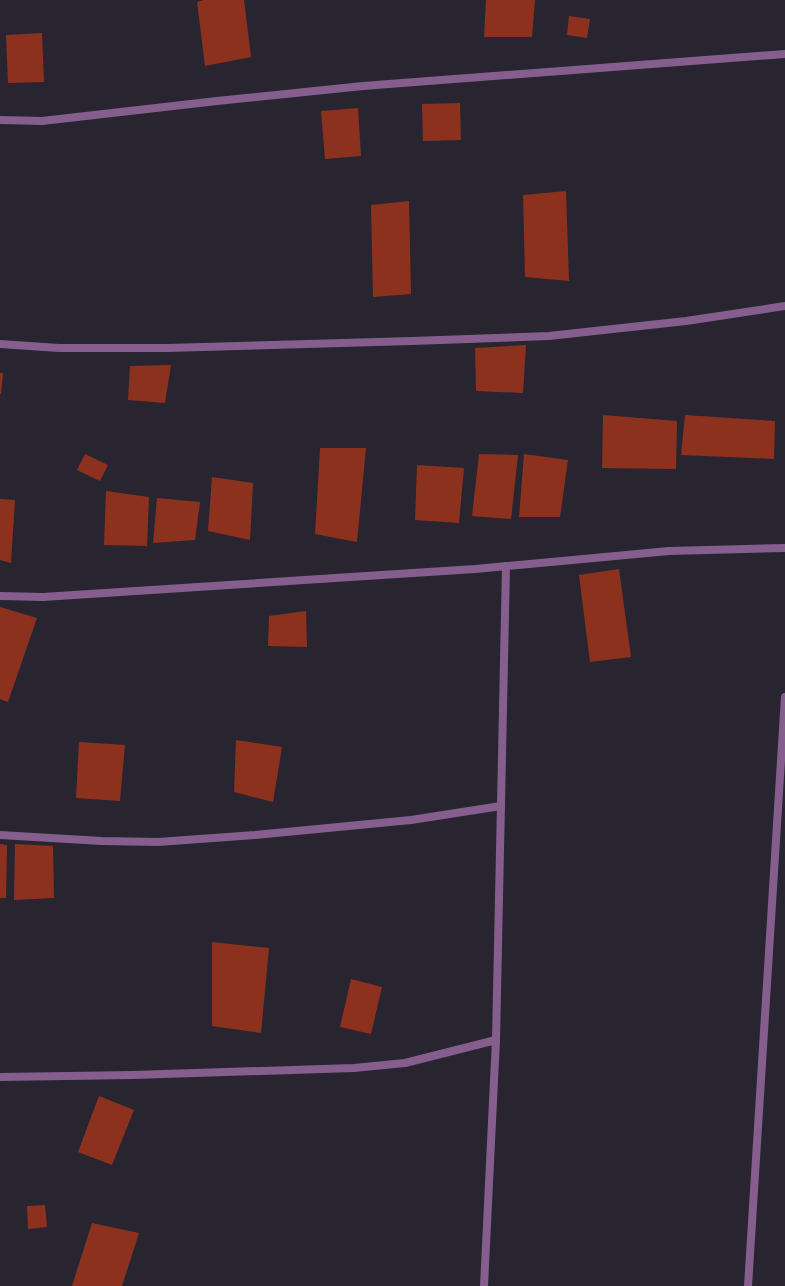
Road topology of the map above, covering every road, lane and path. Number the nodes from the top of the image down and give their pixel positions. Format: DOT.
graph roads {
  1 [pos="785,54"];
  2 [pos="0,120"];
  3 [pos="785,306"];
  4 [pos="0,344"];
  5 [pos="785,548"];
  6 [pos="506,566"];
  7 [pos="0,596"];
  8 [pos="785,697"];
  9 [pos="501,806"];
  10 [pos="0,834"];
  11 [pos="496,1040"];
  12 [pos="0,1077"];
  13 [pos="484,1286"];
  14 [pos="748,1286"];
  1 -- 2 [label="street"];
  3 -- 4 [label="street"];
  5 -- 6 [label="street"];
  6 -- 7 [label="street"];
  6 -- 9 [label="street"];
  8 -- 14 [label="street"];
  9 -- 10 [label="street"];
  9 -- 11 [label="street"];
  11 -- 12 [label="street"];
  11 -- 13 [label="street"];
}
